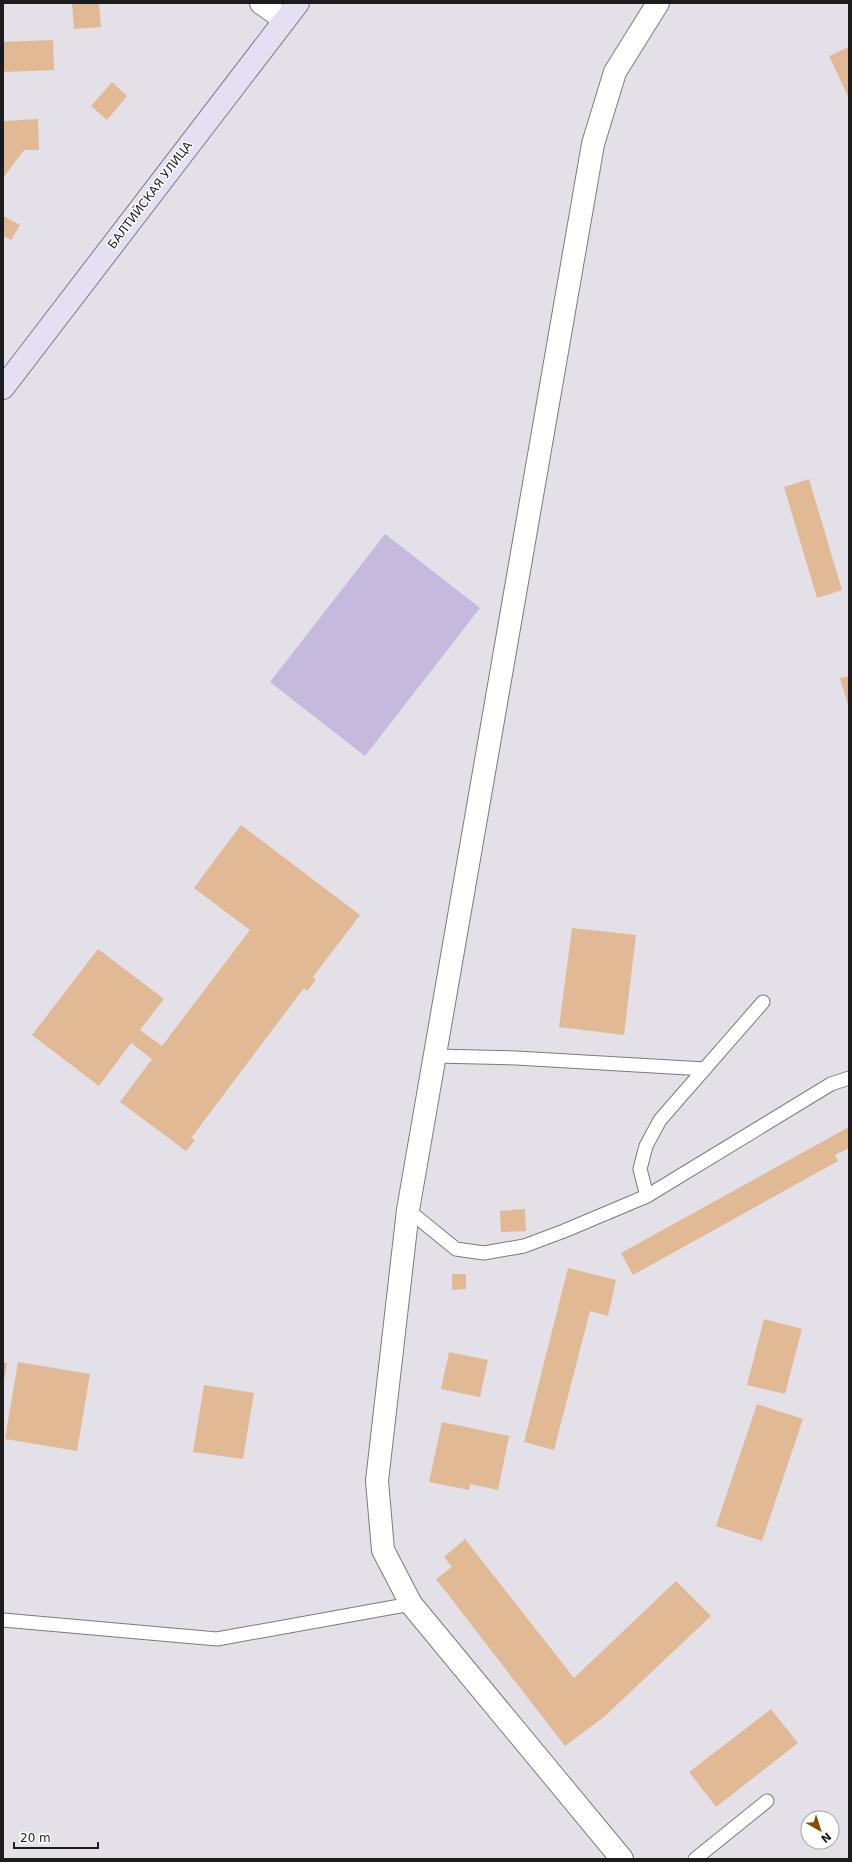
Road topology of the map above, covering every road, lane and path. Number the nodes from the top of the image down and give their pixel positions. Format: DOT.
graph roads {
  1 [pos="261,3"];
  2 [pos="298,3"];
  3 [pos="658,3"];
  4 [pos="285,20"];
  5 [pos="3,388"];
  6 [pos="763,1002"];
  7 [pos="434,1056"];
  8 [pos="705,1069"];
  9 [pos="849,1078"];
  10 [pos="647,1196"];
  11 [pos="408,1210"];
  12 [pos="411,1604"];
  13 [pos="3,1620"];
  14 [pos="767,1801"];
  15 [pos="622,1859"];
  16 [pos="695,1859"];
  1 -- 4 [label="street"];
  2 -- 4 [label="main road, БАЛТИЙСКАЯ УЛИЦА"];
  3 -- 7 [label="street"];
  4 -- 5 [label="main road, БАЛТИЙСКАЯ УЛИЦА"];
  6 -- 8 [label="lane"];
  7 -- 8 [label="lane"];
  7 -- 11 [label="street"];
  8 -- 10 [label="lane"];
  9 -- 10 [label="lane"];
  10 -- 11 [label="lane"];
  11 -- 12 [label="street"];
  12 -- 13 [label="lane"];
  12 -- 15 [label="street"];
  14 -- 16 [label="lane"];
}
